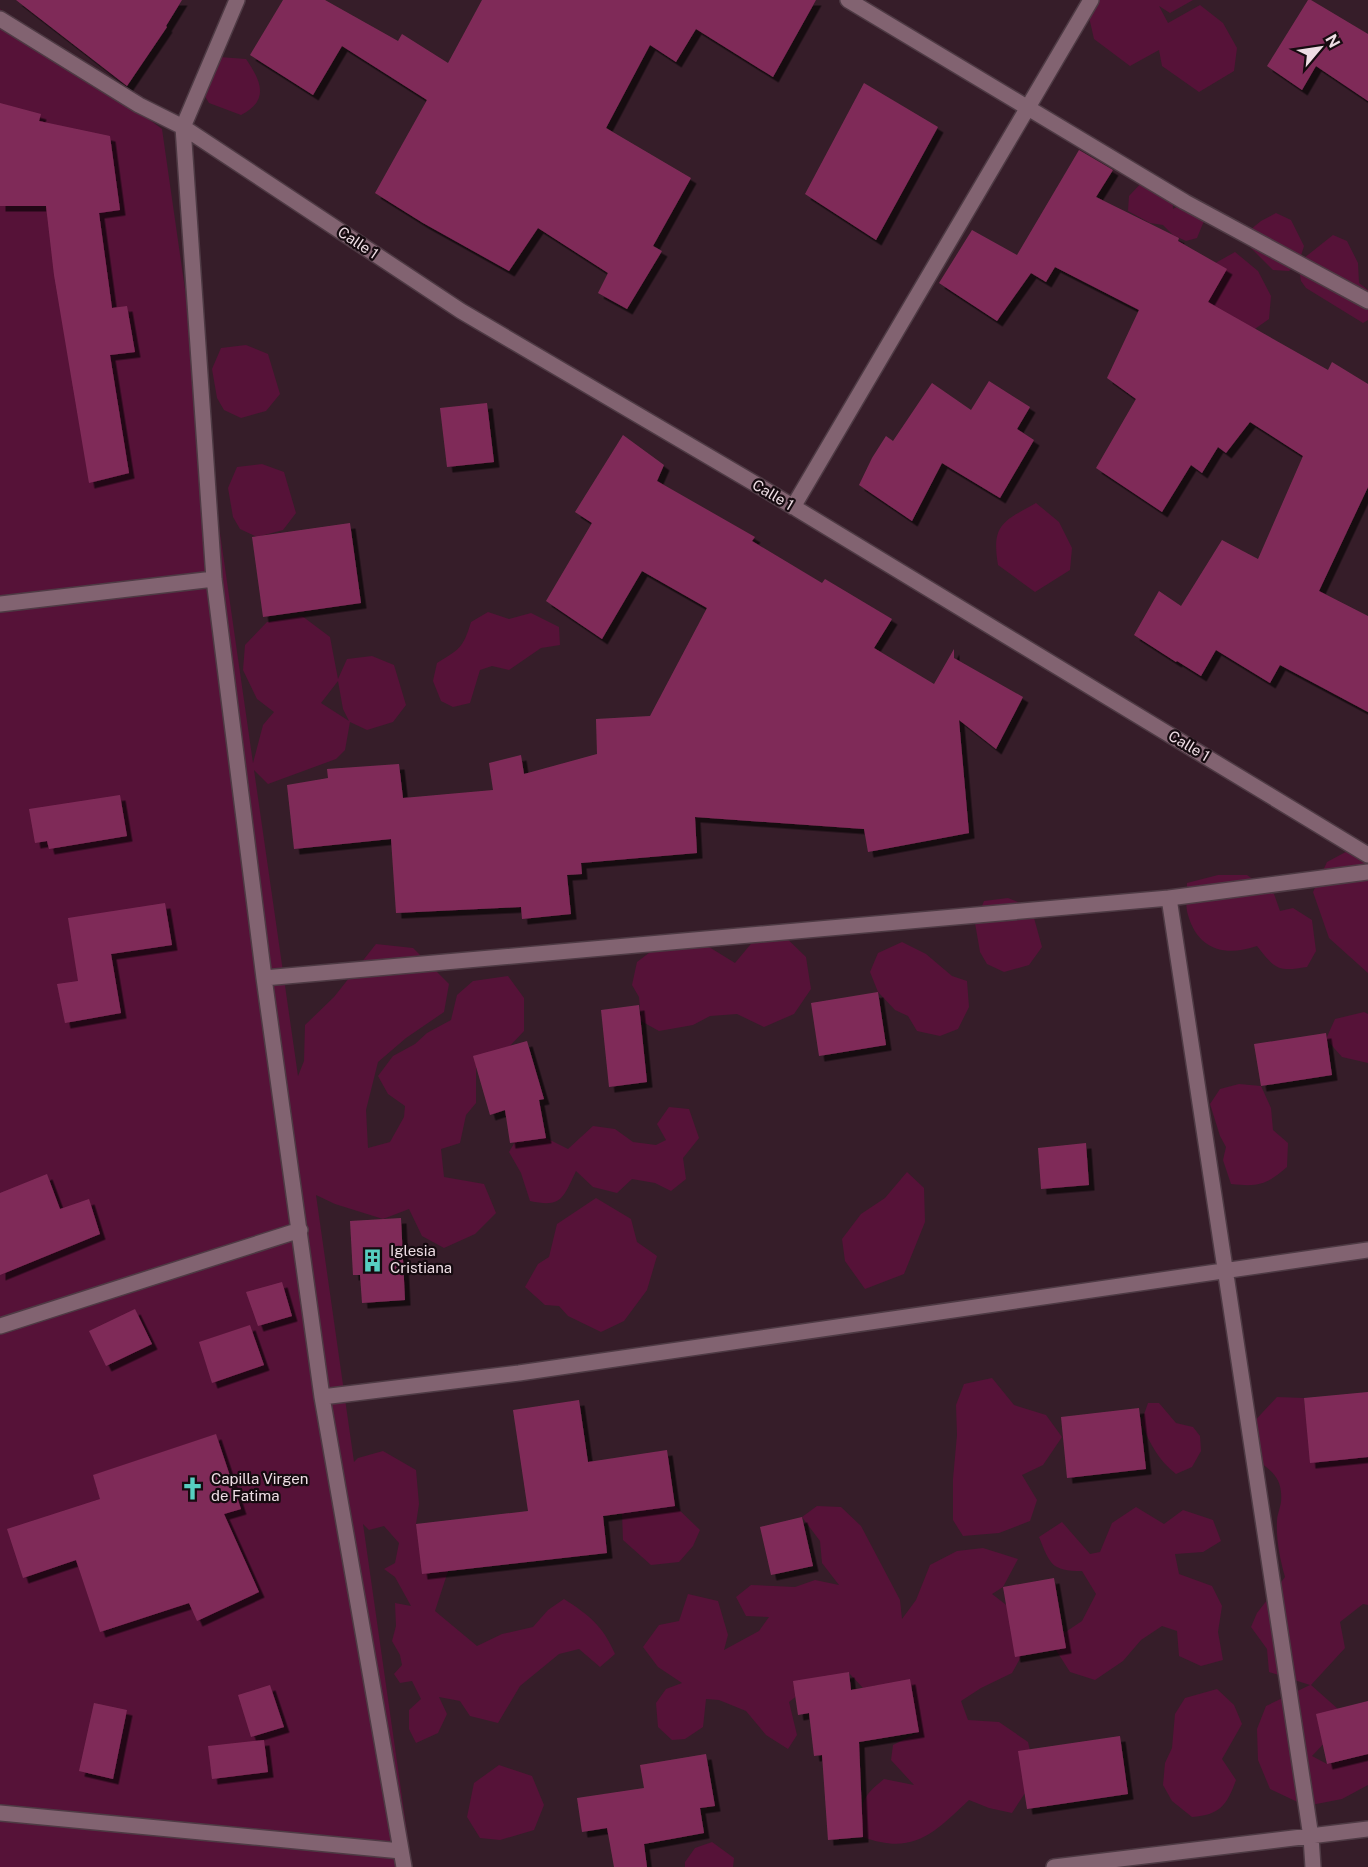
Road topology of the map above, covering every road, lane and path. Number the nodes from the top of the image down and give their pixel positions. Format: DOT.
graph roads {
  1 [pos="237,0"];
  2 [pos="848,0"];
  3 [pos="1091,0"];
  4 [pos="0,19"];
  5 [pos="1028,107"];
  6 [pos="183,127"];
  7 [pos="1368,301"];
  8 [pos="793,507"];
  9 [pos="214,579"];
  10 [pos="0,604"];
  11 [pos="1368,855"];
  12 [pos="1368,872"];
  13 [pos="1168,898"];
  14 [pos="264,978"];
  15 [pos="300,1230"];
  16 [pos="1368,1250"];
  17 [pos="1225,1271"];
  18 [pos="0,1326"];
  19 [pos="322,1397"];
  20 [pos="0,1813"];
  21 [pos="1368,1829"];
  22 [pos="1311,1837"];
  23 [pos="401,1851"];
  24 [pos="404,1867"];
  25 [pos="1054,1867"];
  26 [pos="1313,1867"];
  1 -- 6 [label="street"];
  2 -- 5 [label="street"];
  3 -- 5 [label="street"];
  4 -- 6 [label="street, Calle 1"];
  5 -- 7 [label="street"];
  5 -- 8 [label="street"];
  6 -- 8 [label="street, Calle 1"];
  6 -- 9 [label="street"];
  8 -- 11 [label="street, Calle 1"];
  9 -- 10 [label="street"];
  9 -- 14 [label="street"];
  12 -- 13 [label="street"];
  13 -- 14 [label="street"];
  13 -- 17 [label="street"];
  14 -- 15 [label="street"];
  15 -- 18 [label="street"];
  15 -- 19 [label="street"];
  16 -- 17 [label="street"];
  17 -- 19 [label="street"];
  17 -- 22 [label="street"];
  19 -- 23 [label="street"];
  20 -- 23 [label="street"];
  21 -- 22 [label="street"];
  22 -- 25 [label="street"];
  22 -- 26 [label="street"];
  23 -- 24 [label="street"];
}
